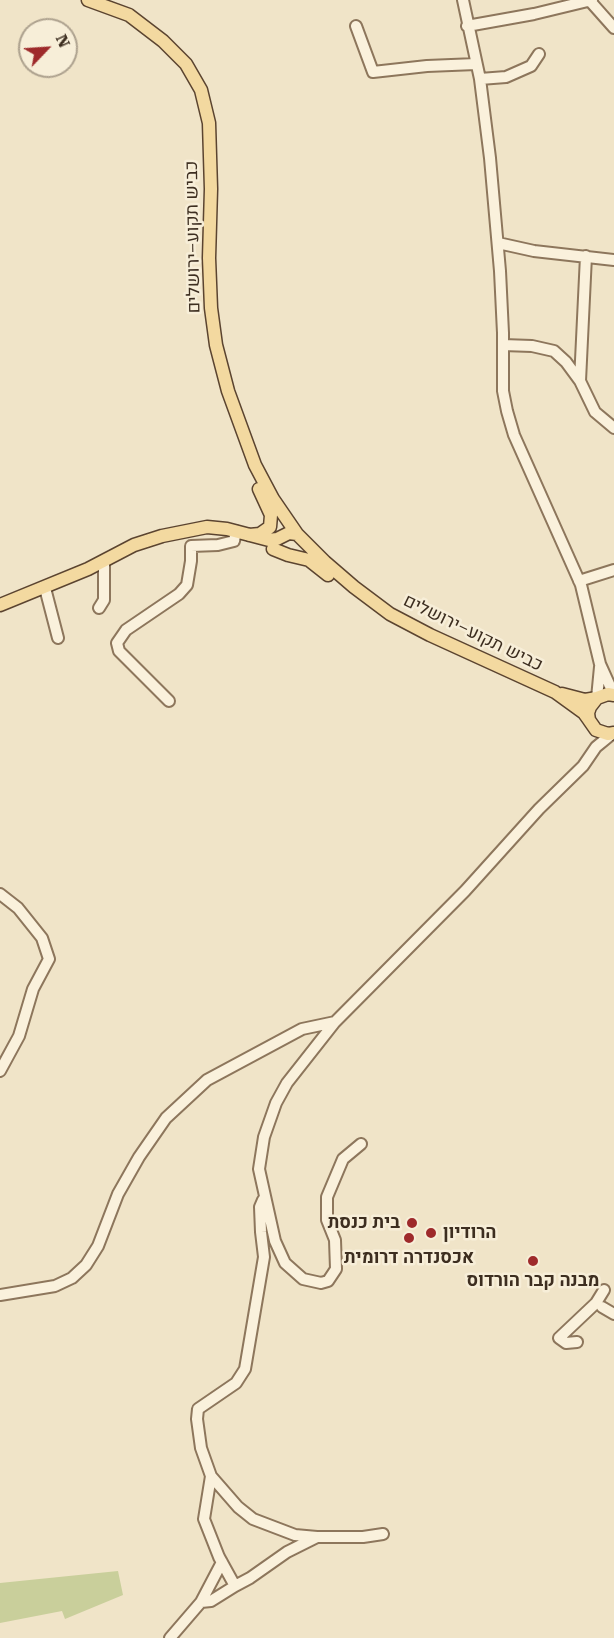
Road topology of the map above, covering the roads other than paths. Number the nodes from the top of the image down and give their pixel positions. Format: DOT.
graph roads {
  1 [pos="88,0"];
  2 [pos="463,0"];
  3 [pos="591,1"];
  4 [pos="356,26"];
  5 [pos="467,26"];
  6 [pos="614,28"];
  7 [pos="539,54"];
  8 [pos="476,64"];
  9 [pos="480,79"];
  10 [pos="498,243"];
  11 [pos="586,256"];
  12 [pos="614,260"];
  13 [pos="503,345"];
  14 [pos="580,381"];
  15 [pos="228,391"];
  16 [pos="614,428"];
  17 [pos="242,533"];
  18 [pos="297,534"];
  19 [pos="273,549"];
  20 [pos="104,561"];
  21 [pos="614,570"];
  22 [pos="579,581"];
  23 [pos="45,588"];
  24 [pos="376,603"];
  25 [pos="0,605"];
  26 [pos="99,608"];
  27 [pos="58,638"];
  28 [pos="600,664"];
  29 [pos="555,692"];
  30 [pos="614,695"];
  31 [pos="597,698"];
  32 [pos="169,701"];
  33 [pos="591,722"];
  34 [pos="614,733"];
  35 [pos="596,747"];
  36 [pos="0,894"];
  37 [pos="335,1022"];
  38 [pos="5,1051"];
  39 [pos="0,1071"];
  40 [pos="362,1144"];
  41 [pos="264,1196"];
  42 [pos="604,1290"];
  43 [pos="0,1294"];
  44 [pos="602,1307"];
  45 [pos="614,1314"];
  46 [pos="577,1342"];
  47 [pos="211,1476"];
  48 [pos="383,1534"];
  49 [pos="317,1537"];
  50 [pos="222,1562"];
  51 [pos="235,1587"];
  52 [pos="201,1602"];
  53 [pos="170,1638"];
  1 -- 15 [label="main road, כביש תקוע–ירושלים"];
  2 -- 5 [label="street"];
  3 -- 5 [label="street"];
  3 -- 6 [label="street"];
  4 -- 8 [label="street"];
  5 -- 8 [label="street"];
  7 -- 9 [label="street"];
  8 -- 9 [label="street"];
  9 -- 10 [label="street"];
  10 -- 11 [label="street"];
  10 -- 13 [label="street"];
  11 -- 12 [label="street"];
  11 -- 14 [label="street"];
  13 -- 14 [label="street"];
  13 -- 22 [label="street"];
  14 -- 16 [label="street"];
  15 -- 17 [label="main road"];
  15 -- 18 [label="main road, כביש תקוע–ירושלים"];
  17 -- 18 [label="main road"];
  17 -- 19 [label="main road"];
  17 -- 20 [label="main road"];
  17 -- 32 [label="street"];
  18 -- 19 [label="main road"];
  18 -- 24 [label="main road, כביש תקוע–ירושלים"];
  19 -- 24 [label="main road"];
  20 -- 23 [label="main road"];
  20 -- 26 [label="street"];
  21 -- 22 [label="street"];
  22 -- 28 [label="street"];
  23 -- 25 [label="main road"];
  23 -- 27 [label="street"];
  24 -- 29 [label="main road, כביש תקוע–ירושלים"];
  28 -- 30 [label="street"];
  28 -- 31 [label="street"];
  29 -- 31 [label="main road, כביש תקוע–ירושלים"];
  29 -- 33 [label="main road, כביש תקוע–ירושלים"];
  30 -- 31 [label="main road, כביש תקוע–ירושלים"];
  31 -- 33 [label="main road"];
  33 -- 34 [label="main road"];
  33 -- 35 [label="street"];
  34 -- 35 [label="street"];
  35 -- 37 [label="street"];
  36 -- 38 [label="street"];
  37 -- 41 [label="street"];
  37 -- 43 [label="street"];
  38 -- 39 [label="street"];
  40 -- 41 [label="street"];
  41 -- 47 [label="street"];
  42 -- 46 [label="street"];
  44 -- 45 [label="street"];
  47 -- 49 [label="street"];
  47 -- 50 [label="street"];
  48 -- 49 [label="street"];
  49 -- 51 [label="street"];
  50 -- 51 [label="street"];
  50 -- 52 [label="street"];
  51 -- 52 [label="street"];
  52 -- 53 [label="street"];
}
